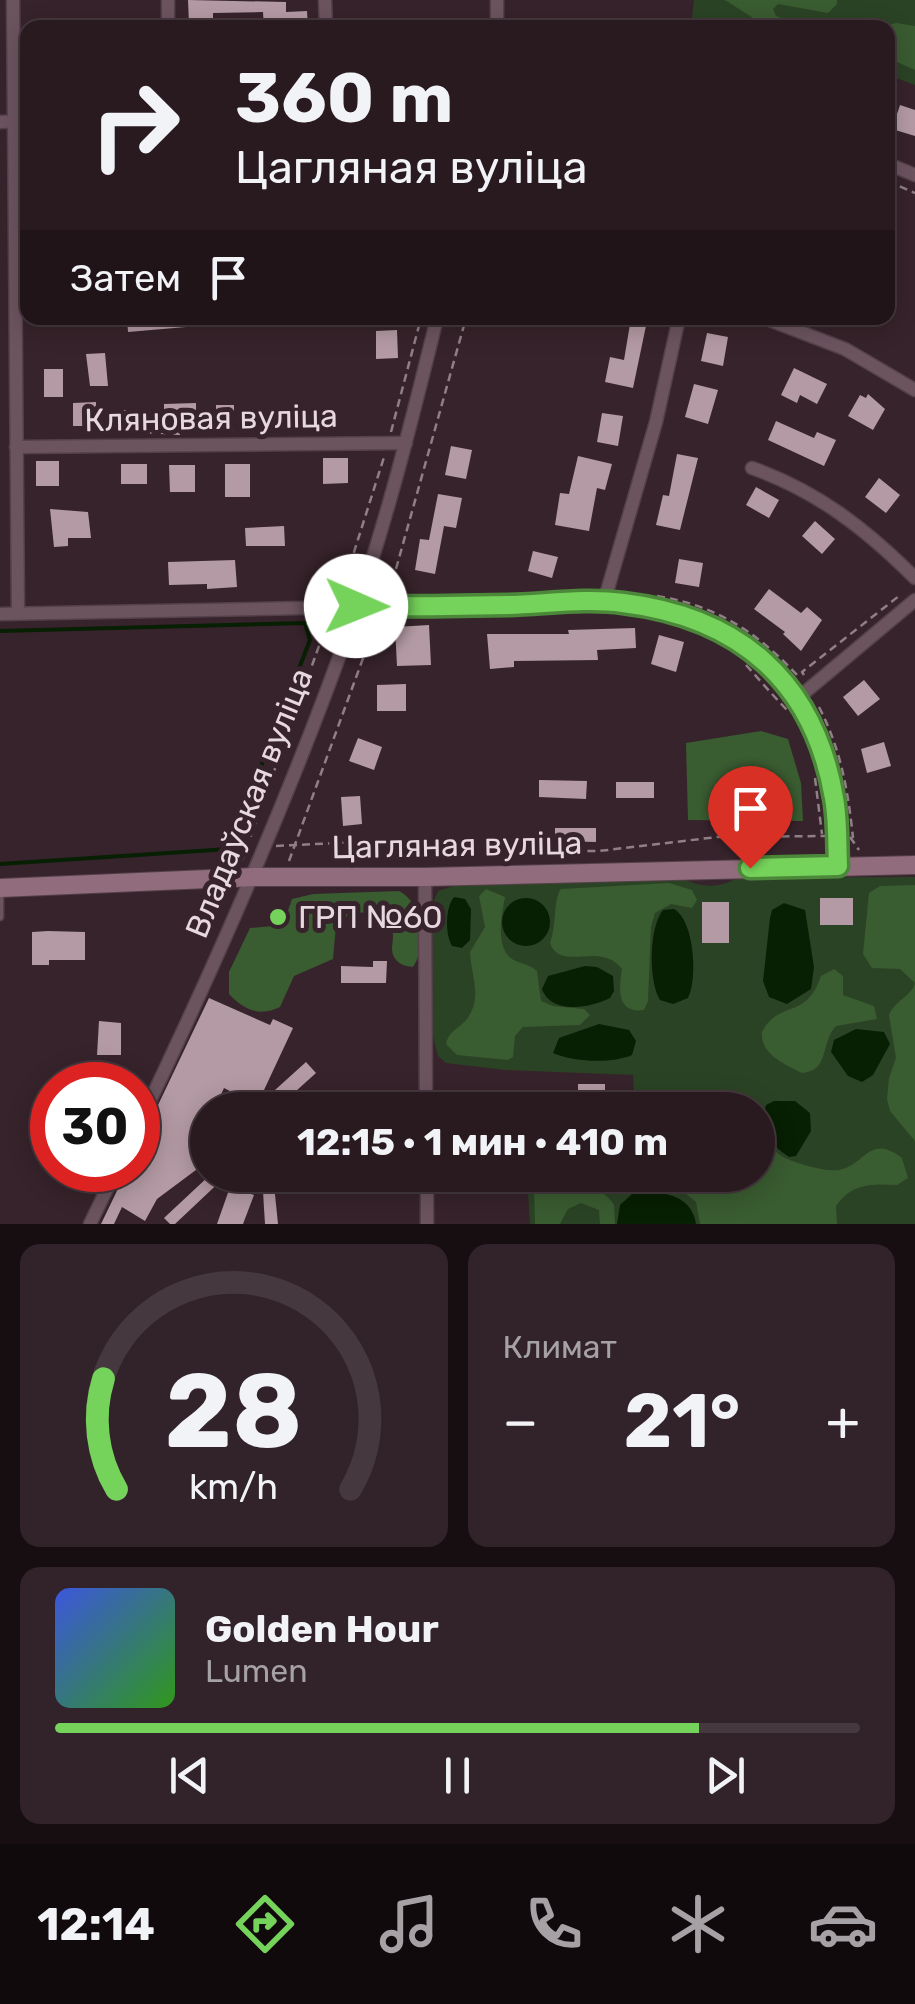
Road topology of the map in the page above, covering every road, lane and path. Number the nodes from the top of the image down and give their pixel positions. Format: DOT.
graph roads {
  1 [pos="13,0"];
  2 [pos="20,94"];
  3 [pos="20,286"];
  4 [pos="435,325"];
  5 [pos="677,325"];
  6 [pos="783,325"];
  7 [pos="915,390"];
  8 [pos="406,443"];
  9 [pos="16,447"];
  10 [pos="752,468"];
  11 [pos="915,577"];
  12 [pos="361,589"];
  13 [pos="404,594"];
  14 [pos="915,600"];
  15 [pos="604,602"];
  16 [pos="334,606"];
  17 [pos="356,606"];
  18 [pos="18,613"];
  19 [pos="0,614"];
  20 [pos="813,686"];
  21 [pos="798,698"];
  22 [pos="806,712"];
  23 [pos="813,764"];
  24 [pos="829,836"];
  25 [pos="266,847"];
  26 [pos="246,850"];
  27 [pos="861,856"];
  28 [pos="915,865"];
  29 [pos="838,866"];
  30 [pos="254,876"];
  31 [pos="425,877"];
  32 [pos="234,878"];
  33 [pos="0,888"];
  34 [pos="0,917"];
  35 [pos="160,1079"];
  36 [pos="426,1092"];
  37 [pos="105,1192"];
  38 [pos="427,1192"];
  39 [pos="90,1224"];
  40 [pos="427,1224"];
  1 -- 2 [label="street"];
  3 -- 9 [label="street"];
  4 -- 8 [label="street, Владаўская вуліца"];
  5 -- 15 [label="street"];
  6 -- 7 [label="street"];
  8 -- 9 [label="street, Кляновая вуліца"];
  8 -- 12 [label="street, Владаўская вуліца"];
  9 -- 18 [label="street"];
  10 -- 11 [label="street"];
  11 -- 20 [label="path"];
  12 -- 13 [label="path"];
  12 -- 17 [label="street, Владаўская вуліца"];
  14 -- 20 [label="street"];
  15 -- 17 [label="street"];
  15 -- 21 [label="street"];
  16 -- 17 [label="street"];
  16 -- 18 [label="street"];
  16 -- 26 [label="path"];
  17 -- 25 [label="street, Владаўская вуліца"];
  18 -- 19 [label="street"];
  20 -- 21 [label="street"];
  20 -- 22 [label="path"];
  21 -- 22 [label="street"];
  22 -- 24 [label="street"];
  23 -- 24 [label="path"];
  24 -- 25 [label="path"];
  24 -- 27 [label="path"];
  24 -- 29 [label="street"];
  25 -- 26 [label="path"];
  25 -- 30 [label="street, Владаўская вуліца"];
  26 -- 32 [label="path"];
  28 -- 29 [label="street, Цагляная вуліца"];
  29 -- 31 [label="street, Цагляная вуліца"];
  30 -- 31 [label="street, Цагляная вуліца"];
  30 -- 32 [label="street, Цагляная вуліца"];
  30 -- 35 [label="street, Владаўская вуліца"];
  31 -- 36 [label="street"];
  32 -- 33 [label="street, Цагляная вуліца"];
  33 -- 34 [label="lane"];
  37 -- 39 [label="street"];
  38 -- 40 [label="street"];
}
